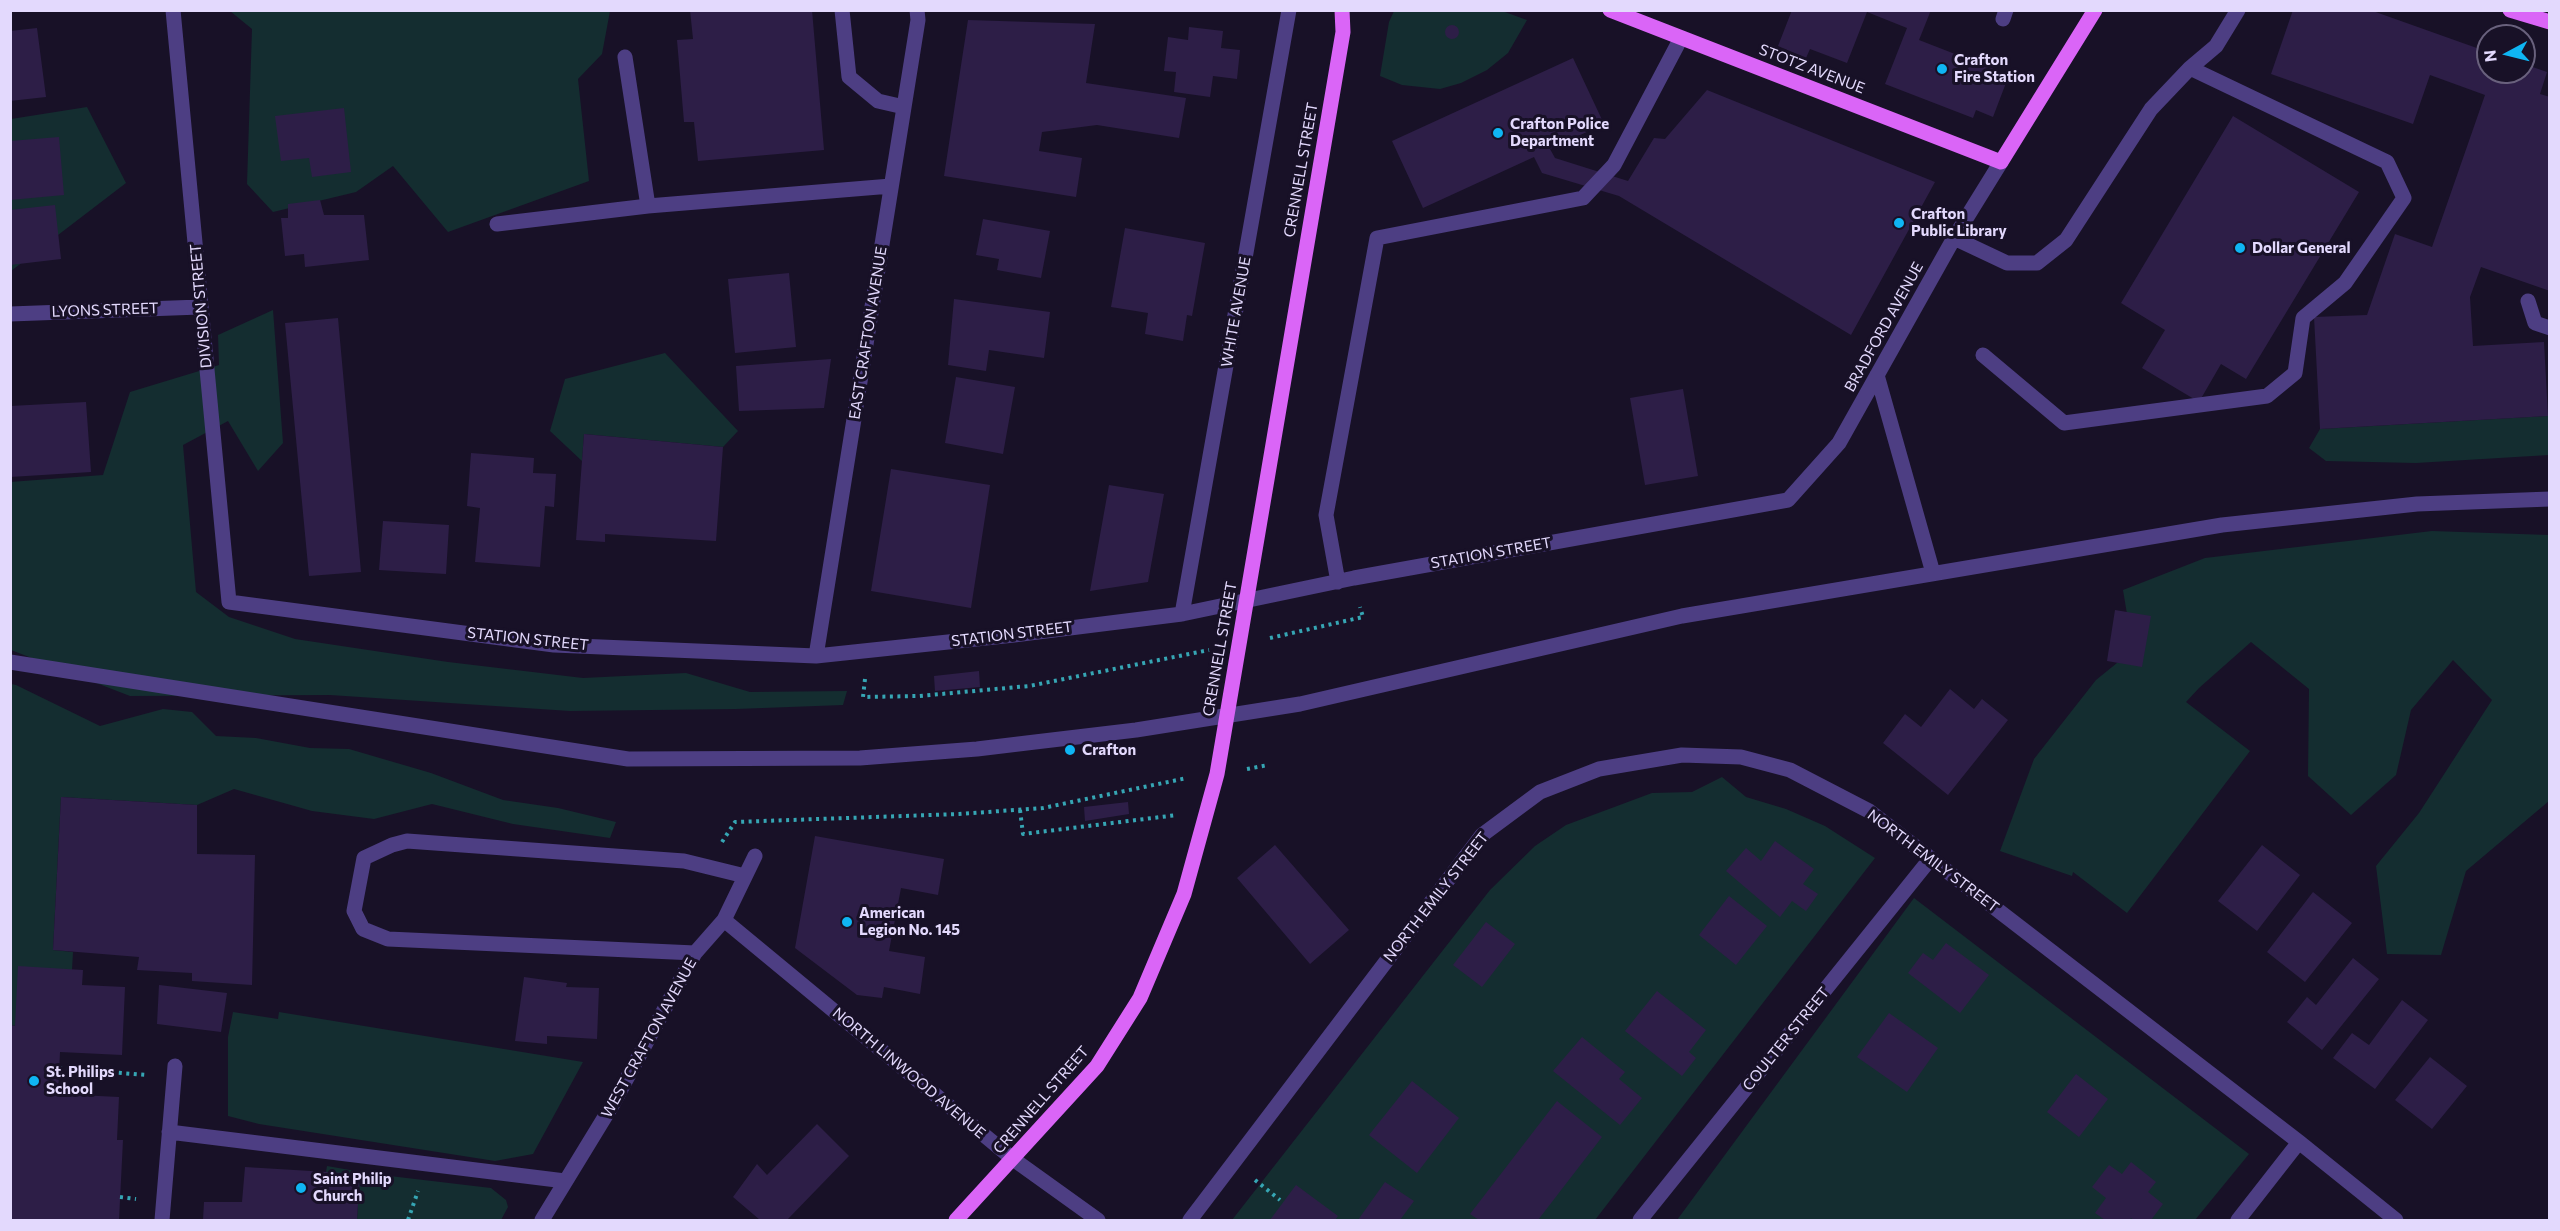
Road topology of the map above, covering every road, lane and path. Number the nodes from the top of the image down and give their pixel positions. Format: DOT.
graph roads {
  1 [pos="173,10"];
  2 [pos="842,10"];
  3 [pos="917,10"];
  4 [pos="1289,10"];
  5 [pos="1342,10"];
  6 [pos="1610,10"];
  7 [pos="2094,10"];
  8 [pos="2238,10"];
  9 [pos="2512,11"];
  10 [pos="2550,22"];
  11 [pos="1681,38"];
  12 [pos="625,57"];
  13 [pos="2190,68"];
  14 [pos="904,107"];
  15 [pos="2001,162"];
  16 [pos="891,186"];
  17 [pos="648,206"];
  18 [pos="497,224"];
  19 [pos="1954,238"];
  20 [pos="2528,302"];
  21 [pos="200,306"];
  22 [pos="10,314"];
  23 [pos="2550,328"];
  24 [pos="1983,355"];
  25 [pos="1877,375"];
  26 [pos="2550,498"];
  27 [pos="1788,500"];
  28 [pos="1933,573"];
  29 [pos="1354,578"];
  30 [pos="1338,582"];
  31 [pos="229,602"];
  32 [pos="1189,612"];
  33 [pos="1283,636"];
  34 [pos="868,651"];
  35 [pos="1189,654"];
  36 [pos="816,656"];
  37 [pos="10,662"];
  38 [pos="1167,781"];
  39 [pos="1020,810"];
  40 [pos="1160,817"];
  41 [pos="755,855"];
  42 [pos="1931,858"];
  43 [pos="746,876"];
  44 [pos="724,920"];
  45 [pos="695,953"];
  46 [pos="59,1068"];
  47 [pos="174,1071"];
  48 [pos="169,1132"];
  49 [pos="2299,1142"];
  50 [pos="1013,1159"];
  51 [pos="1254,1180"];
  52 [pos="566,1181"];
  53 [pos="1280,1200"];
  54 [pos="162,1221"];
  55 [pos="542,1221"];
  56 [pos="956,1221"];
  57 [pos="1098,1221"];
  58 [pos="1190,1221"];
  59 [pos="1640,1221"];
  60 [pos="2238,1221"];
  61 [pos="2396,1221"];
  1 -- 21 [label="street, DIVISION STREET"];
  2 -- 14 [label="street"];
  3 -- 14 [label="street, EAST CRAFTON AVENUE"];
  4 -- 32 [label="street, WHITE AVENUE"];
  5 -- 50 [label="main road, CRENNELL STREET"];
  6 -- 11 [label="main road, STOTZ AVENUE"];
  7 -- 15 [label="main road, BRADFORD AVENUE"];
  8 -- 13 [label="street"];
  9 -- 10 [label="main road"];
  11 -- 15 [label="main road, STOTZ AVENUE"];
  11 -- 30 [label="street"];
  12 -- 17 [label="street"];
  13 -- 19 [label="street"];
  13 -- 24 [label="street"];
  14 -- 16 [label="street, EAST CRAFTON AVENUE"];
  15 -- 19 [label="street, BRADFORD AVENUE"];
  16 -- 17 [label="street"];
  16 -- 36 [label="street, EAST CRAFTON AVENUE"];
  17 -- 18 [label="street"];
  19 -- 25 [label="street, BRADFORD AVENUE"];
  20 -- 23 [label="street"];
  21 -- 22 [label="street, LYONS STREET"];
  21 -- 31 [label="street, DIVISION STREET"];
  25 -- 27 [label="street, BRADFORD AVENUE"];
  25 -- 28 [label="street"];
  26 -- 28 [label="street"];
  27 -- 29 [label="street, STATION STREET"];
  28 -- 37 [label="street"];
  29 -- 30 [label="street, STATION STREET"];
  29 -- 33 [label="path"];
  30 -- 32 [label="street, STATION STREET"];
  31 -- 36 [label="street, STATION STREET"];
  32 -- 34 [label="street, STATION STREET"];
  34 -- 35 [label="path"];
  34 -- 36 [label="street, STATION STREET"];
  38 -- 39 [label="path"];
  39 -- 40 [label="path"];
  39 -- 41 [label="path"];
  41 -- 43 [label="street, WEST CRAFTON AVENUE"];
  42 -- 49 [label="street, NORTH EMILY STREET"];
  42 -- 58 [label="street, NORTH EMILY STREET"];
  42 -- 59 [label="street, COULTER STREET"];
  43 -- 44 [label="street, WEST CRAFTON AVENUE"];
  43 -- 45 [label="street"];
  44 -- 45 [label="street, WEST CRAFTON AVENUE"];
  44 -- 50 [label="street, NORTH LINWOOD AVENUE"];
  45 -- 52 [label="street, WEST CRAFTON AVENUE"];
  46 -- 47 [label="path"];
  47 -- 48 [label="street"];
  48 -- 52 [label="street"];
  48 -- 54 [label="street"];
  49 -- 60 [label="street"];
  49 -- 61 [label="street, NORTH EMILY STREET"];
  50 -- 56 [label="main road, CRENNELL STREET"];
  50 -- 57 [label="street, NORTH LINWOOD AVENUE"];
  51 -- 53 [label="path"];
  52 -- 55 [label="street, WEST CRAFTON AVENUE"];
}
